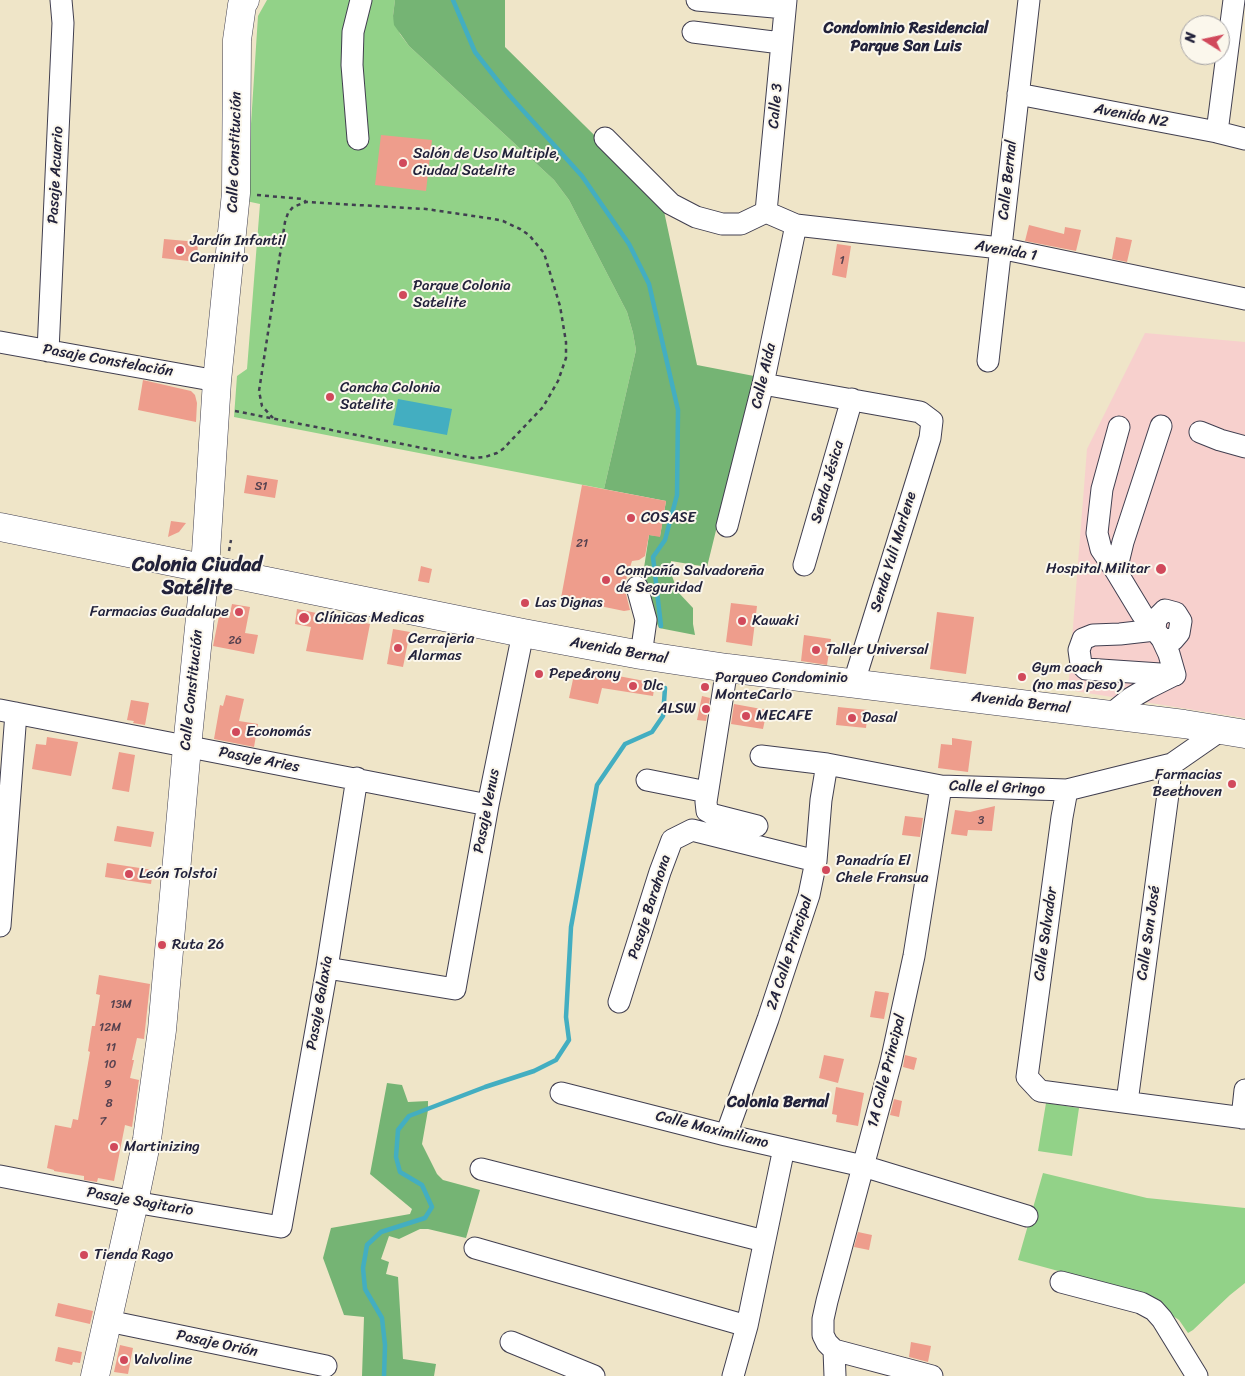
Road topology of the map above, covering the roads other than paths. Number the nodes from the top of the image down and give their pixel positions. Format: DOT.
graph roads {
  1 [pos="61,0"];
  2 [pos="361,0"];
  3 [pos="697,0"];
  4 [pos="1029,0"];
  5 [pos="1234,0"];
  6 [pos="242,2"];
  7 [pos="786,4"];
  8 [pos="693,32"];
  9 [pos="781,43"];
  10 [pos="1018,94"];
  11 [pos="1217,132"];
  12 [pos="605,138"];
  13 [pos="358,139"];
  14 [pos="1245,139"];
  15 [pos="766,212"];
  16 [pos="796,224"];
  17 [pos="1000,248"];
  18 [pos="1245,299"];
  19 [pos="0,342"];
  20 [pos="48,351"];
  21 [pos="988,361"];
  22 [pos="217,381"];
  23 [pos="763,384"];
  24 [pos="852,399"];
  25 [pos="1161,426"];
  26 [pos="1120,427"];
  27 [pos="1200,432"];
  28 [pos="1245,447"];
  29 [pos="727,526"];
  30 [pos="0,527"];
  31 [pos="804,565"];
  32 [pos="205,568"];
  33 [pos="1116,571"];
  34 [pos="637,587"];
  35 [pos="523,633"];
  36 [pos="1158,634"];
  37 [pos="640,655"];
  38 [pos="727,668"];
  39 [pos="1175,675"];
  40 [pos="854,682"];
  41 [pos="8,712"];
  42 [pos="1110,715"];
  43 [pos="1233,732"];
  44 [pos="187,746"];
  45 [pos="761,756"];
  46 [pos="827,764"];
  47 [pos="1172,764"];
  48 [pos="357,778"];
  49 [pos="647,780"];
  50 [pos="941,786"];
  51 [pos="1068,790"];
  52 [pos="707,792"];
  53 [pos="488,805"];
  54 [pos="757,826"];
  55 [pos="816,861"];
  56 [pos="0,926"];
  57 [pos="327,968"];
  58 [pos="619,1002"];
  59 [pos="1245,1090"];
  60 [pos="561,1093"];
  61 [pos="1127,1102"];
  62 [pos="1243,1118"];
  63 [pos="726,1135"];
  64 [pos="784,1148"];
  65 [pos="863,1166"];
  66 [pos="481,1169"];
  67 [pos="0,1176"];
  68 [pos="134,1202"];
  69 [pos="1028,1216"];
  70 [pos="281,1227"];
  71 [pos="764,1241"];
  72 [pos="475,1248"];
  73 [pos="1060,1282"];
  74 [pos="108,1321"];
  75 [pos="746,1326"];
  76 [pos="511,1342"];
  77 [pos="834,1350"];
  78 [pos="326,1366"];
  79 [pos="904,1372"];
  80 [pos="95,1376"];
  81 [pos="594,1376"];
  82 [pos="732,1376"];
  83 [pos="835,1376"];
  84 [pos="932,1376"];
  85 [pos="1197,1376"];
  1 -- 20 [label="street, Pasaje Acuario"];
  2 -- 13 [label="street"];
  3 -- 7 [label="street"];
  4 -- 10 [label="street, Calle Bernal"];
  5 -- 11 [label="street"];
  6 -- 22 [label="main road, Calle Constitución"];
  7 -- 9 [label="street, Calle 3"];
  8 -- 9 [label="street"];
  9 -- 15 [label="street, Calle 3"];
  10 -- 11 [label="street, Avenida N2"];
  10 -- 17 [label="street, Calle Bernal"];
  11 -- 14 [label="street, Avenida N2"];
  12 -- 15 [label="street"];
  15 -- 16 [label="street, Avenida 1"];
  16 -- 17 [label="street, Avenida 1"];
  16 -- 23 [label="street, Calle Aida"];
  17 -- 18 [label="street, Avenida 1"];
  17 -- 21 [label="street, Calle Bernal"];
  19 -- 20 [label="street, Pasaje Constelación"];
  20 -- 22 [label="street, Pasaje Constelación"];
  22 -- 32 [label="main road, Calle Constitución"];
  23 -- 24 [label="street"];
  23 -- 29 [label="street, Calle Aida"];
  24 -- 31 [label="street, Senda Jésica"];
  24 -- 40 [label="street, Senda Yuli Marlene"];
  25 -- 33 [label="street"];
  26 -- 33 [label="street"];
  27 -- 28 [label="street"];
  30 -- 32 [label="main road, Avenida Bernal"];
  32 -- 35 [label="main road, Avenida Bernal"];
  32 -- 44 [label="main road, Calle Constitución"];
  33 -- 36 [label="street"];
  34 -- 37 [label="street"];
  35 -- 37 [label="main road, Avenida Bernal"];
  35 -- 53 [label="street, Pasaje Venus"];
  36 -- 39 [label="street"];
  36 -- 39 [label="street"];
  37 -- 38 [label="main road, Avenida Bernal"];
  38 -- 40 [label="main road, Avenida Bernal"];
  38 -- 52 [label="street"];
  39 -- 42 [label="street"];
  40 -- 42 [label="main road, Avenida Bernal"];
  41 -- 44 [label="street, Pasaje Aries"];
  41 -- 56 [label="street"];
  42 -- 43 [label="main road, Avenida Bernal"];
  43 -- 47 [label="street, Calle el Gringo"];
  44 -- 48 [label="street, Pasaje Aries"];
  44 -- 68 [label="main road, Calle Constitución"];
  45 -- 46 [label="street, Calle el Gringo"];
  46 -- 50 [label="street, Calle el Gringo"];
  46 -- 55 [label="street, 2A Calle Principal"];
  47 -- 51 [label="street, Calle el Gringo"];
  47 -- 61 [label="street, Calle San José"];
  48 -- 53 [label="street, Pasaje Aries"];
  48 -- 57 [label="street, Pasaje Galaxia"];
  49 -- 52 [label="street"];
  50 -- 51 [label="street, Calle el Gringo"];
  50 -- 65 [label="street, 1A Calle Principal"];
  51 -- 61 [label="street, Calle Salvador"];
  52 -- 54 [label="street"];
  53 -- 57 [label="street, Pasaje Venus"];
  55 -- 58 [label="street, Pasaje Barahona"];
  55 -- 63 [label="street, 2A Calle Principal"];
  57 -- 70 [label="street, Pasaje Galaxia"];
  59 -- 62 [label="street"];
  60 -- 63 [label="street, Calle Maximiliano"];
  61 -- 62 [label="street"];
  63 -- 64 [label="street, Calle Maximiliano"];
  64 -- 65 [label="street, Calle Maximiliano"];
  64 -- 71 [label="street"];
  65 -- 69 [label="street, Calle Maximiliano"];
  65 -- 77 [label="street, 1A Calle Principal"];
  66 -- 71 [label="street"];
  67 -- 68 [label="street, Pasaje Sagitario"];
  68 -- 70 [label="street, Pasaje Sagitario"];
  68 -- 74 [label="main road, Calle Constitución"];
  71 -- 75 [label="street"];
  72 -- 75 [label="street"];
  73 -- 85 [label="street"];
  74 -- 78 [label="street, Pasaje Orión"];
  74 -- 80 [label="main road, Calle Constitución"];
  75 -- 82 [label="street"];
  76 -- 81 [label="street"];
  77 -- 79 [label="street"];
  77 -- 83 [label="street"];
  79 -- 84 [label="street"];
}
